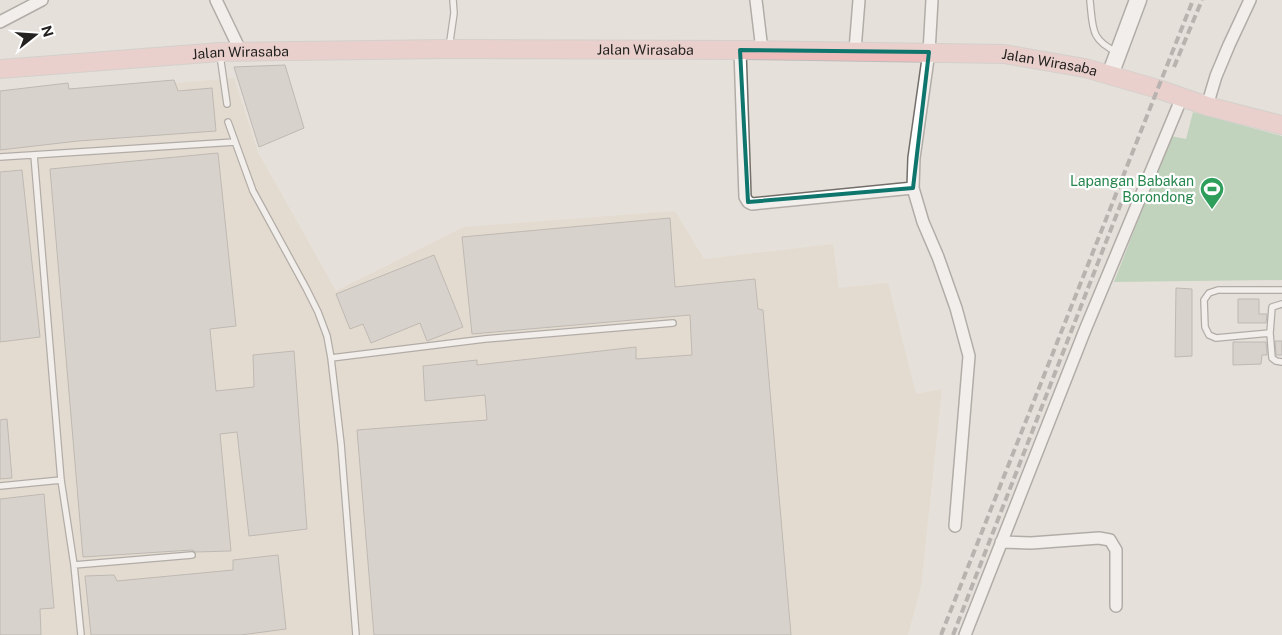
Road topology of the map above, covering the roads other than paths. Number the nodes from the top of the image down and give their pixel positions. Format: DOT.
graph roads {
  1 [pos="42,0"];
  2 [pos="216,0"];
  3 [pos="453,0"];
  4 [pos="756,0"];
  5 [pos="859,0"];
  6 [pos="932,0"];
  7 [pos="1138,0"];
  8 [pos="1250,0"];
  9 [pos="1090,1"];
  10 [pos="26,4"];
  11 [pos="0,22"];
  12 [pos="449,50"];
  13 [pos="740,50"];
  14 [pos="762,50"];
  15 [pos="855,50"];
  16 [pos="220,52"];
  17 [pos="241,52"];
  18 [pos="929,52"];
  19 [pos="1119,53"];
  20 [pos="0,69"];
  21 [pos="1110,75"];
  22 [pos="1182,97"];
  23 [pos="227,104"];
  24 [pos="1207,106"];
  25 [pos="228,122"];
  26 [pos="1282,125"];
  27 [pos="235,142"];
  28 [pos="34,155"];
  29 [pos="0,157"];
  30 [pos="913,188"];
  31 [pos="1282,290"];
  32 [pos="1282,304"];
  33 [pos="673,323"];
  34 [pos="1270,333"];
  35 [pos="331,358"];
  36 [pos="1282,362"];
  37 [pos="61,480"];
  38 [pos="0,486"];
  39 [pos="955,526"];
  40 [pos="1001,542"];
  41 [pos="192,555"];
  42 [pos="74,565"];
  43 [pos="1116,606"];
  44 [pos="82,635"];
  45 [pos="356,635"];
  46 [pos="965,635"];
  1 -- 10 [label="street"];
  2 -- 17 [label="street"];
  3 -- 12 [label="lane"];
  4 -- 14 [label="street"];
  5 -- 15 [label="street"];
  6 -- 18 [label="street"];
  7 -- 19 [label="street"];
  8 -- 24 [label="street"];
  9 -- 19 [label="lane"];
  10 -- 11 [label="street"];
  12 -- 13 [label="main road, Jalan Wirasaba"];
  12 -- 17 [label="main road, Jalan Wirasaba"];
  13 -- 14 [label="main road, Jalan Wirasaba"];
  13 -- 30 [label="street"];
  14 -- 15 [label="main road, Jalan Wirasaba"];
  15 -- 18 [label="main road, Jalan Wirasaba"];
  16 -- 17 [label="main road, Jalan Wirasaba"];
  16 -- 20 [label="main road, Jalan Wirasaba"];
  16 -- 23 [label="lane"];
  18 -- 21 [label="main road, Jalan Wirasaba"];
  18 -- 30 [label="street"];
  19 -- 21 [label="street"];
  21 -- 22 [label="main road, Jalan Wirasaba"];
  22 -- 24 [label="main road, Jalan Wirasaba"];
  22 -- 40 [label="street"];
  24 -- 26 [label="main road, Jalan Wirasaba"];
  25 -- 27 [label="lane"];
  27 -- 28 [label="lane"];
  27 -- 35 [label="lane"];
  28 -- 29 [label="lane"];
  28 -- 37 [label="lane"];
  30 -- 39 [label="street"];
  31 -- 34 [label="lane"];
  32 -- 34 [label="lane"];
  33 -- 35 [label="lane"];
  34 -- 36 [label="lane"];
  35 -- 45 [label="lane"];
  37 -- 38 [label="lane"];
  37 -- 42 [label="lane"];
  40 -- 43 [label="street"];
  40 -- 46 [label="street"];
  41 -- 42 [label="lane"];
  42 -- 44 [label="lane"];
}
